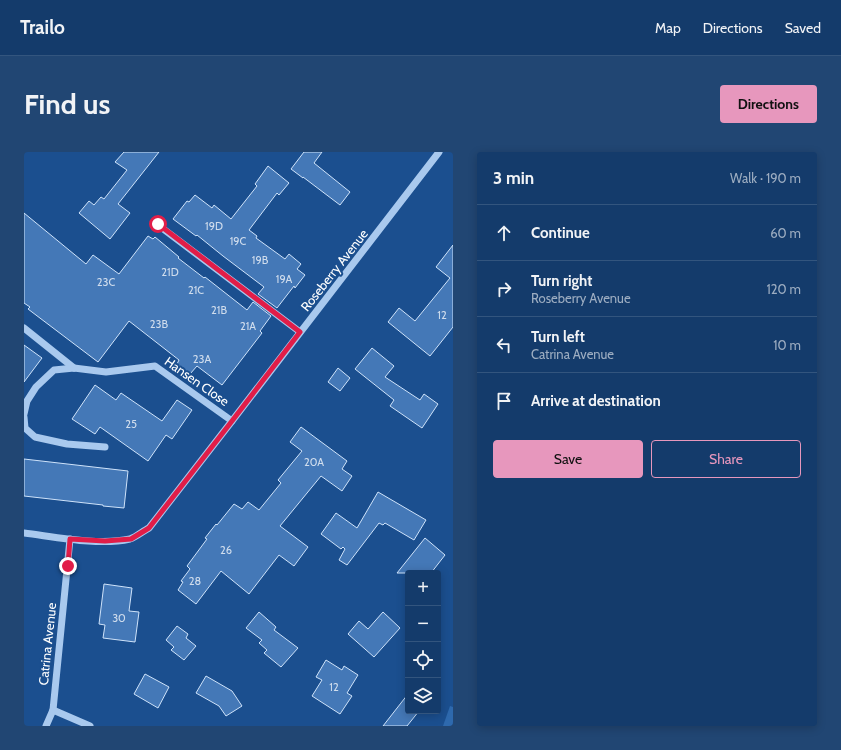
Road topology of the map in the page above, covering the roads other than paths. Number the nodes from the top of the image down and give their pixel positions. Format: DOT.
graph roads {
  1 [pos="439,152"];
  2 [pos="158,224"];
  3 [pos="24,328"];
  4 [pos="300,332"];
  5 [pos="74,368"];
  6 [pos="24,415"];
  7 [pos="232,421"];
  8 [pos="105,447"];
  9 [pos="24,533"];
  10 [pos="70,539"];
  11 [pos="53,710"];
  12 [pos="46,726"];
  13 [pos="90,726"];
  1 -- 4 [label="street, Roseberry Avenue"];
  2 -- 4 [label="street"];
  3 -- 5 [label="street"];
  4 -- 7 [label="street, Roseberry Avenue"];
  5 -- 6 [label="street, Hansen Close"];
  5 -- 7 [label="street, Hansen Close"];
  6 -- 8 [label="street, Hansen Close"];
  7 -- 10 [label="street, Roseberry Avenue"];
  9 -- 10 [label="street, Roseberry Avenue"];
  10 -- 11 [label="street, Catrina Avenue"];
  11 -- 12 [label="street, Catrina Avenue"];
  11 -- 13 [label="street"];
}
